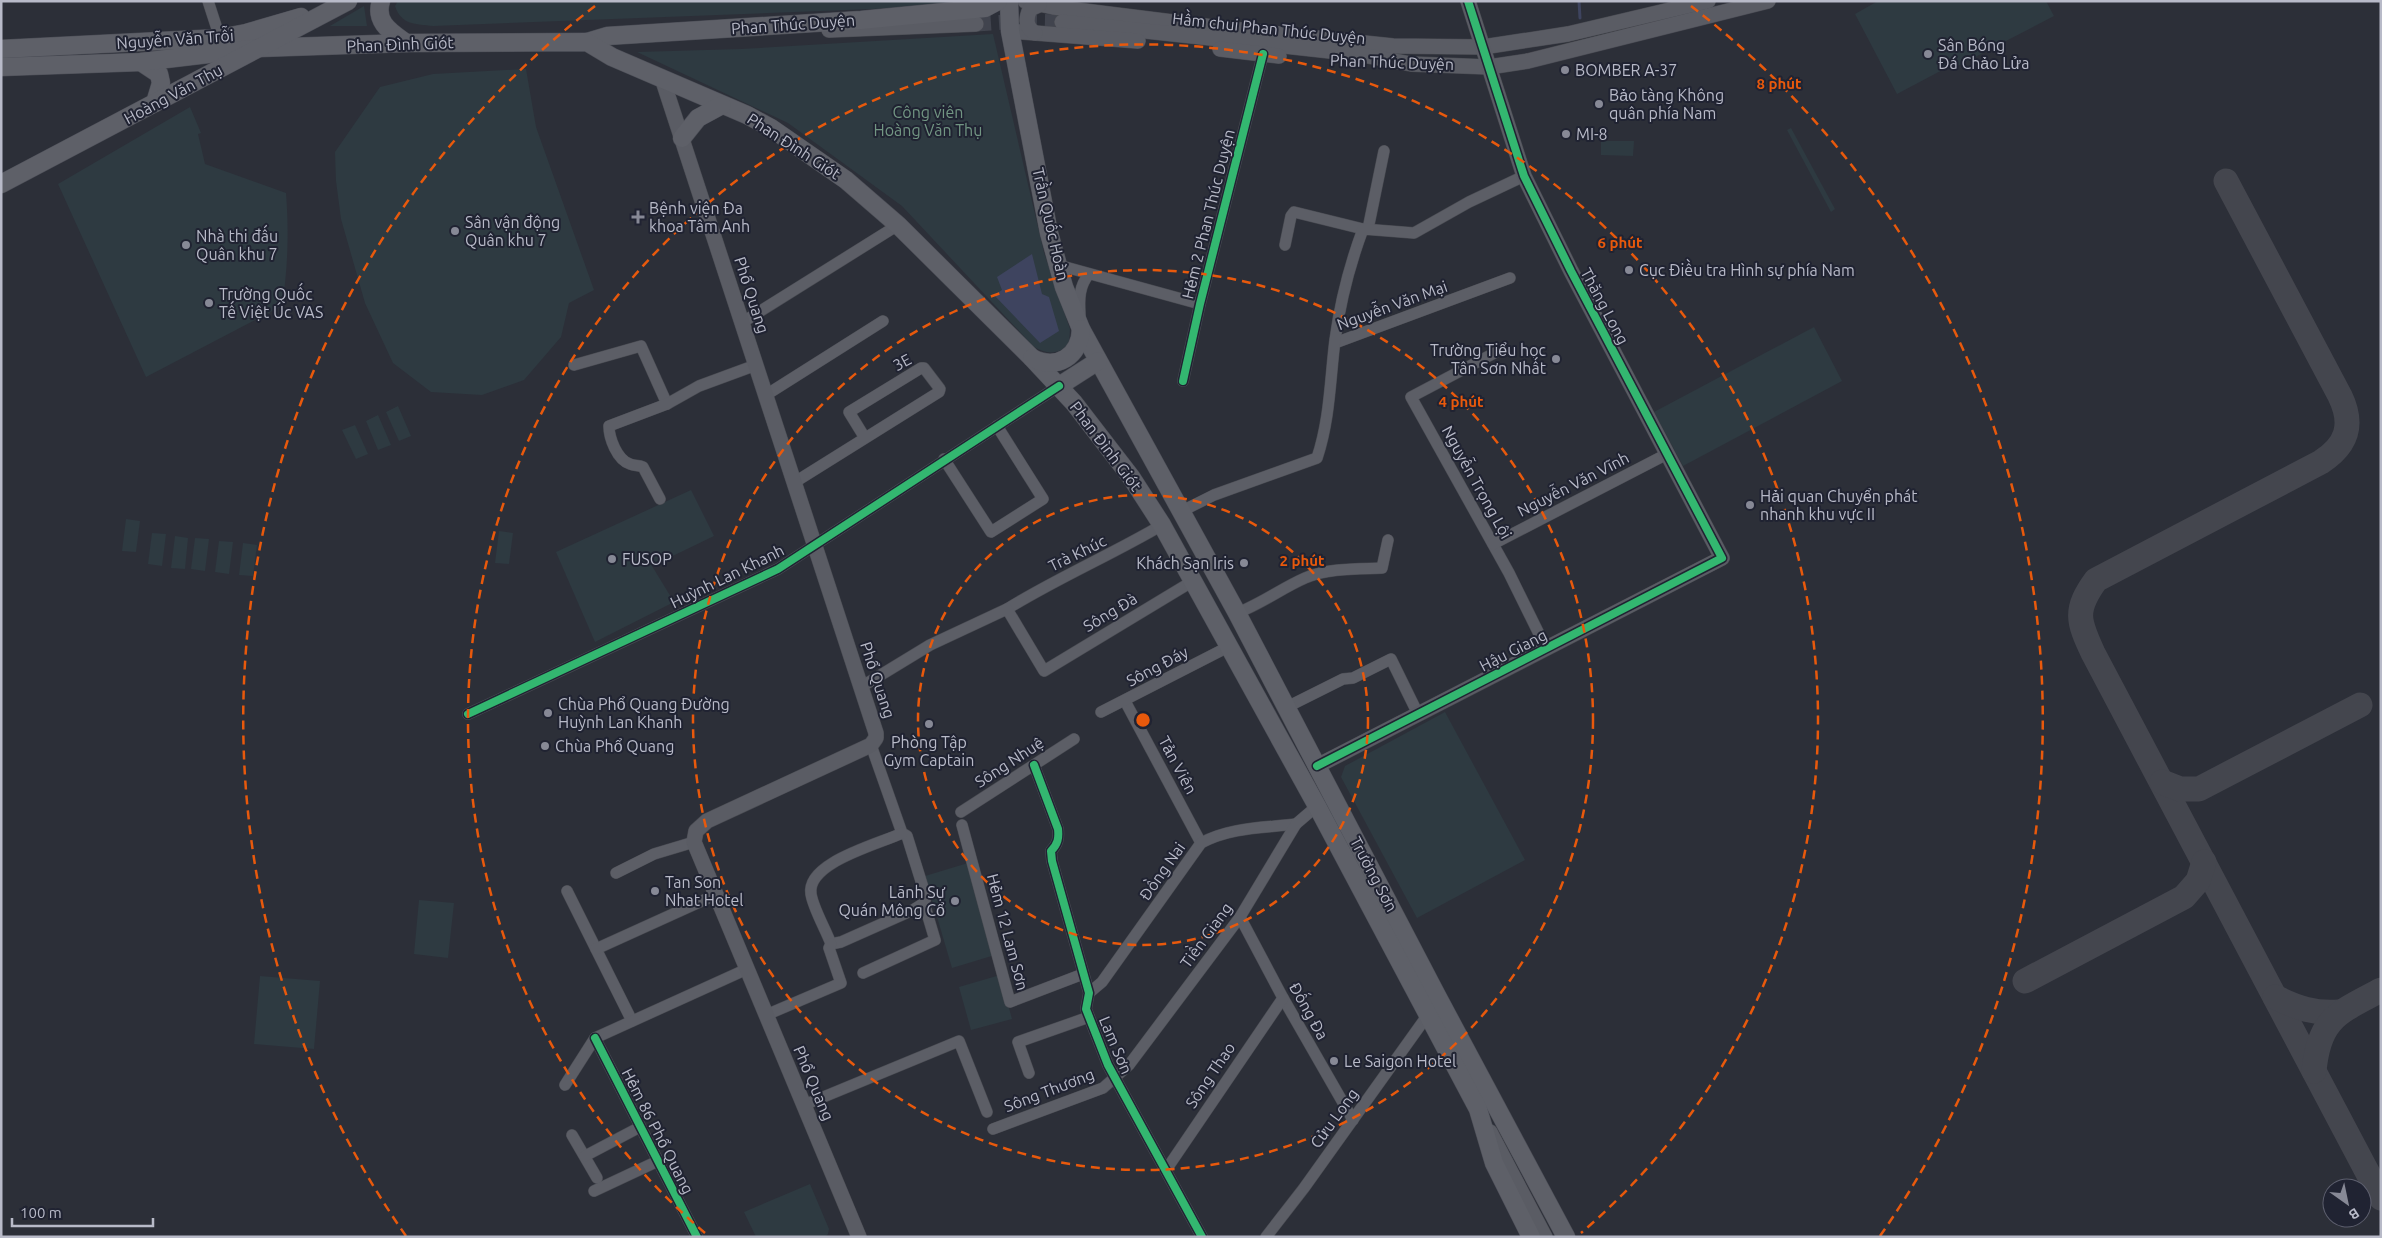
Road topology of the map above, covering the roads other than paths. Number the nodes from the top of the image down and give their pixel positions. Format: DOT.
graph roads {
  1 [pos="208,1"];
  2 [pos="382,1"];
  3 [pos="998,1"];
  4 [pos="1009,1"];
  5 [pos="1468,1"];
  6 [pos="1768,1"];
  7 [pos="346,2"];
  8 [pos="1032,3"];
  9 [pos="1703,3"];
  10 [pos="1702,19"];
  11 [pos="1062,22"];
  12 [pos="976,24"];
  13 [pos="1010,31"];
  14 [pos="678,32"];
  15 [pos="1034,33"];
  16 [pos="220,38"];
  17 [pos="586,42"];
  18 [pos="406,43"];
  19 [pos="1484,47"];
  20 [pos="259,48"];
  21 [pos="287,48"];
  22 [pos="2,49"];
  23 [pos="1263,54"];
  24 [pos="1383,59"];
  25 [pos="141,62"];
  26 [pos="2,67"];
  27 [pos="1489,67"];
  28 [pos="662,78"];
  29 [pos="155,103"];
  30 [pos="722,105"];
  31 [pos="682,138"];
  32 [pos="1384,151"];
  33 [pos="1524,176"];
  34 [pos="1,184"];
  35 [pos="1,196"];
  36 [pos="898,225"];
  37 [pos="1366,229"];
  38 [pos="1285,245"];
  39 [pos="1058,265"];
  40 [pos="1089,274"];
  41 [pos="1510,278"];
  42 [pos="1200,304"];
  43 [pos="883,320"];
  44 [pos="743,322"];
  45 [pos="1081,329"];
  46 [pos="1335,343"];
  47 [pos="1502,349"];
  48 [pos="1032,358"];
  49 [pos="1098,361"];
  50 [pos="574,365"];
  51 [pos="756,365"];
  52 [pos="1183,381"];
  53 [pos="1059,386"];
  54 [pos="766,395"];
  55 [pos="667,404"];
  56 [pos="997,426"];
  57 [pos="865,438"];
  58 [pos="1667,454"];
  59 [pos="944,459"];
  60 [pos="795,482"];
  61 [pos="660,499"];
  62 [pos="1182,511"];
  63 [pos="1162,524"];
  64 [pos="1388,540"];
  65 [pos="816,544"];
  66 [pos="1493,544"];
  67 [pos="1722,558"];
  68 [pos="1193,581"];
  69 [pos="1007,609"];
  70 [pos="1237,614"];
  71 [pos="1228,647"];
  72 [pos="1546,648"];
  73 [pos="862,687"];
  74 [pos="1125,701"];
  75 [pos="1287,707"];
  76 [pos="1101,712"];
  77 [pos="468,714"];
  78 [pos="1418,714"];
  79 [pos="1074,740"];
  80 [pos="871,745"];
  81 [pos="1034,765"];
  82 [pos="1317,766"];
  83 [pos="1317,806"];
  84 [pos="961,812"];
  85 [pos="1296,824"];
  86 [pos="962,825"];
  87 [pos="902,833"];
  88 [pos="694,842"];
  89 [pos="1201,843"];
  90 [pos="616,873"];
  91 [pos="567,891"];
  92 [pos="715,894"];
  93 [pos="924,903"];
  94 [pos="1240,917"];
  95 [pos="832,944"];
  96 [pos="596,949"];
  97 [pos="747,969"];
  98 [pos="863,974"];
  99 [pos="1083,974"];
  100 [pos="1090,993"];
  101 [pos="1283,998"];
  102 [pos="766,1015"];
  103 [pos="1427,1016"];
  104 [pos="1089,1017"];
  105 [pos="632,1020"];
  106 [pos="594,1038"];
  107 [pos="1030,1073"];
  108 [pos="1115,1080"];
  109 [pos="565,1085"];
  110 [pos="804,1106"];
  111 [pos="1478,1108"];
  112 [pos="987,1112"];
  113 [pos="1352,1120"];
  114 [pos="640,1127"];
  115 [pos="994,1129"];
  116 [pos="572,1135"];
  117 [pos="584,1156"];
  118 [pos="658,1161"];
  119 [pos="1166,1170"];
  120 [pos="597,1178"];
  121 [pos="594,1191"];
  122 [pos="697,1237"];
  123 [pos="859,1237"];
  124 [pos="1202,1237"];
  125 [pos="1266,1237"];
  126 [pos="1531,1237"];
  127 [pos="1545,1237"];
  128 [pos="1566,1237"];
  1 -- 16 [label="street"];
  2 -- 18 [label="main road"];
  3 -- 14 [label="main road, Phan Thúc Duyện"];
  4 -- 13 [label="main road, Trần Quốc Hoàn"];
  5 -- 19 [label="main road, Thăng Long"];
  6 -- 10 [label="main road, Phan Thúc Duyện"];
  7 -- 16 [label="main road, Nguyễn Văn Trỗi"];
  7 -- 20 [label="main road, Hoàng Văn Thụ"];
  8 -- 15 [label="main road"];
  8 -- 19 [label="main road, Phan Thúc Duyện"];
  9 -- 10 [label="main road"];
  9 -- 19 [label="main road, Phan Thúc Duyện"];
  10 -- 27 [label="main road, Phan Thúc Duyện"];
  11 -- 24 [label="main road, Hầm chui Phan Thúc Duyện"];
  12 -- 14 [label="main road"];
  13 -- 15 [label="main road, Phan Thúc Duyện"];
  13 -- 39 [label="main road, Trần Quốc Hoàn"];
  14 -- 17 [label="main road, Phan Thúc Duyện"];
  15 -- 23 [label="main road, Phan Thúc Duyện"];
  16 -- 22 [label="main road, Nguyễn Văn Trỗi"];
  17 -- 18 [label="main road, Phan Đình Giót"];
  17 -- 28 [label="main road, Phan Đình Giót"];
  18 -- 21 [label="main road, Phan Đình Giót"];
  19 -- 27 [label="main road, Thăng Long"];
  20 -- 21 [label="main road, Phan Đình Giót"];
  20 -- 25 [label="main road, Nguyễn Văn Trỗi"];
  20 -- 29 [label="main road, Hoàng Văn Thụ"];
  21 -- 35 [label="main road, Hoàng Văn Thụ"];
  22 -- 26 [label="main road"];
  23 -- 24 [label="main road, Phan Thúc Duyện"];
  23 -- 42 [label="street, Hẻm 2 Phan Thúc Duyện"];
  24 -- 27 [label="main road, Phan Thúc Duyện"];
  25 -- 26 [label="main road, Nguyễn Văn Trỗi"];
  25 -- 29 [label="main road"];
  27 -- 33 [label="main road, Thăng Long"];
  28 -- 30 [label="main road, Phan Đình Giót"];
  28 -- 31 [label="main road, Phổ Quang"];
  29 -- 34 [label="main road, Hoàng Văn Thụ"];
  30 -- 31 [label="main road"];
  30 -- 36 [label="main road, Phan Đình Giót"];
  31 -- 44 [label="main road, Phổ Quang"];
  32 -- 37 [label="street"];
  33 -- 37 [label="street"];
  33 -- 58 [label="main road, Thăng Long"];
  36 -- 44 [label="street"];
  36 -- 48 [label="main road, Phan Đình Giót"];
  37 -- 38 [label="street"];
  37 -- 46 [label="street"];
  39 -- 40 [label="street"];
  39 -- 45 [label="main road, Trần Quốc Hoàn"];
  40 -- 42 [label="street"];
  40 -- 45 [label="street"];
  41 -- 46 [label="street, Nguyễn Văn Mại"];
  42 -- 52 [label="street, Hẻm 2 Phan Thúc Duyện"];
  43 -- 54 [label="street"];
  44 -- 51 [label="main road, Phổ Quang"];
  45 -- 48 [label="main road"];
  45 -- 49 [label="main road, Trần Quốc Hoàn"];
  46 -- 62 [label="street, Nguyễn Văn Mại"];
  47 -- 66 [label="street, Nguyễn Trọng Lội"];
  48 -- 53 [label="main road, Phan Đình Giót"];
  49 -- 53 [label="main road"];
  49 -- 62 [label="main road, Trần Quốc Hoàn"];
  50 -- 55 [label="street"];
  51 -- 54 [label="main road, Phổ Quang"];
  51 -- 55 [label="street"];
  53 -- 56 [label="street, Huỳnh Lan Khanh"];
  53 -- 63 [label="main road, Phan Đình Giót"];
  54 -- 60 [label="main road, Phổ Quang"];
  55 -- 61 [label="street"];
  56 -- 59 [label="street, Huỳnh Lan Khanh"];
  56 -- 59 [label="street"];
  57 -- 57 [label="street, 3E"];
  57 -- 60 [label="street, 3E"];
  58 -- 66 [label="street, Nguyễn Văn Vĩnh"];
  58 -- 67 [label="main road, Thăng Long"];
  59 -- 65 [label="street, Huỳnh Lan Khanh"];
  60 -- 65 [label="main road, Phổ Quang"];
  62 -- 70 [label="main road, Trường Sơn"];
  63 -- 68 [label="main road, Trường Sơn"];
  63 -- 69 [label="street, Trà Khúc"];
  64 -- 70 [label="street"];
  65 -- 73 [label="main road, Phổ Quang"];
  65 -- 77 [label="street, Huỳnh Lan Khanh"];
  66 -- 72 [label="street, Nguyễn Trọng Lội"];
  67 -- 72 [label="main road, Hậu Giang"];
  68 -- 69 [label="street, Sông Đà"];
  68 -- 71 [label="main road, Trường Sơn"];
  69 -- 73 [label="street, Trà Khúc"];
  70 -- 75 [label="main road, Trường Sơn"];
  71 -- 74 [label="street, Sông Đáy"];
  71 -- 83 [label="main road, Trường Sơn"];
  72 -- 78 [label="main road, Hậu Giang"];
  73 -- 80 [label="main road, Phổ Quang"];
  74 -- 76 [label="street, Sông Đáy"];
  74 -- 89 [label="street, Tản Viên"];
  75 -- 78 [label="street"];
  75 -- 82 [label="main road, Trường Sơn"];
  78 -- 82 [label="main road, Hậu Giang"];
  79 -- 81 [label="street, Sông Nhuệ"];
  80 -- 87 [label="street"];
  80 -- 88 [label="main road"];
  81 -- 84 [label="street, Sông Nhuệ"];
  81 -- 99 [label="street, Lam Sơn"];
  82 -- 128 [label="main road, Trường Sơn"];
  83 -- 85 [label="street, Tiền Giang"];
  83 -- 103 [label="main road, Trường Sơn"];
  85 -- 89 [label="street, Đồng Nai"];
  85 -- 94 [label="street, Tiền Giang"];
  86 -- 99 [label="street, Hẻm 12 Lam Sơn"];
  87 -- 93 [label="street"];
  87 -- 95 [label="street"];
  88 -- 90 [label="street"];
  88 -- 92 [label="main road, Phổ Quang"];
  89 -- 100 [label="street, Đồng Nai"];
  91 -- 96 [label="street"];
  92 -- 96 [label="street"];
  92 -- 97 [label="main road, Phổ Quang"];
  93 -- 95 [label="street"];
  93 -- 98 [label="street"];
  94 -- 101 [label="street, Đống Đa"];
  94 -- 108 [label="street, Tiền Giang"];
  95 -- 102 [label="street"];
  96 -- 105 [label="street"];
  97 -- 102 [label="main road, Phổ Quang"];
  97 -- 105 [label="street"];
  99 -- 100 [label="street, Lam Sơn"];
  100 -- 104 [label="street, Lam Sơn"];
  101 -- 113 [label="street, Đống Đa"];
  101 -- 119 [label="street, Sông Thao"];
  102 -- 110 [label="main road, Phổ Quang"];
  103 -- 111 [label="main road, Trường Sơn"];
  103 -- 113 [label="street, Cửu Long"];
  104 -- 107 [label="street"];
  104 -- 108 [label="street, Lam Sơn"];
  105 -- 106 [label="street"];
  106 -- 109 [label="street"];
  106 -- 114 [label="street, Hẻm 86 Phổ Quang"];
  108 -- 115 [label="street, Sông Thương"];
  108 -- 119 [label="street, Lam Sơn"];
  110 -- 112 [label="street"];
  110 -- 123 [label="main road, Phổ Quang"];
  111 -- 126 [label="main road, Trường Sơn"];
  111 -- 127 [label="main road"];
  113 -- 125 [label="street, Cửu Long"];
  114 -- 117 [label="street"];
  114 -- 118 [label="street, Hẻm 86 Phổ Quang"];
  116 -- 117 [label="street"];
  117 -- 120 [label="street"];
  118 -- 121 [label="street"];
  118 -- 122 [label="street, Hẻm 86 Phổ Quang"];
  119 -- 124 [label="street, Lam Sơn"];
}
